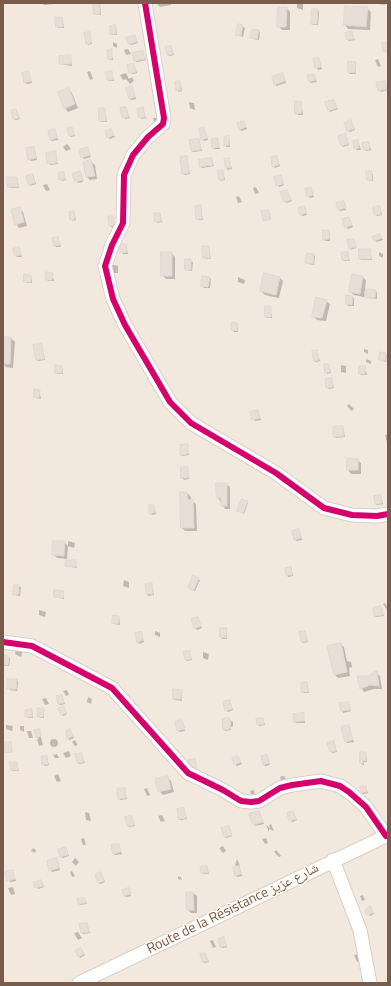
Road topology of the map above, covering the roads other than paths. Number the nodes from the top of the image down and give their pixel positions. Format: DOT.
graph roads {
  1 [pos="145,3"];
  2 [pos="388,514"];
  3 [pos="3,642"];
  4 [pos="387,835"];
  5 [pos="333,860"];
  6 [pos="79,983"];
  7 [pos="370,983"];
  1 -- 2 [label="street"];
  3 -- 4 [label="street"];
  4 -- 5 [label="street, Route de la Résistance شارع عزيز"];
  5 -- 6 [label="street, Route de la Résistance شارع عزيز"];
  5 -- 7 [label="street"];
}
